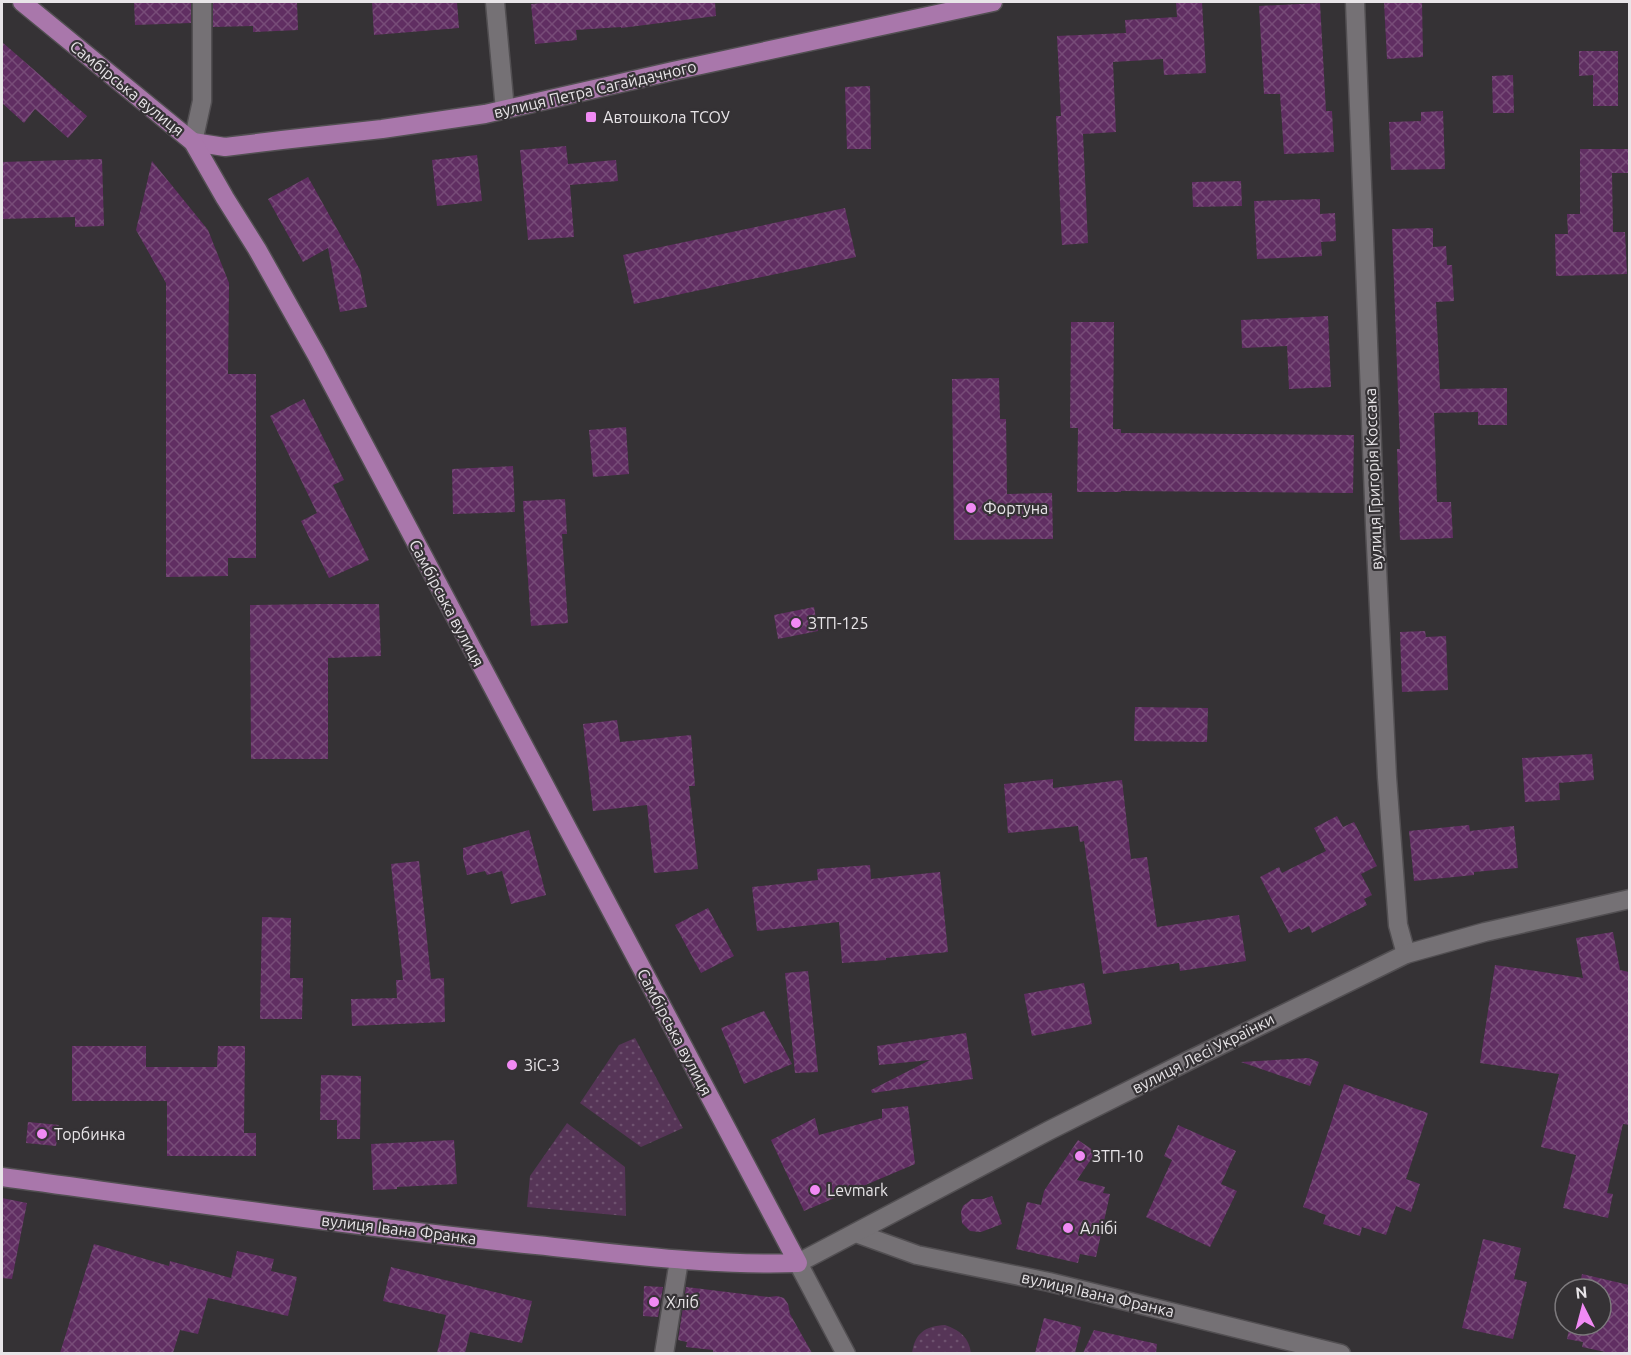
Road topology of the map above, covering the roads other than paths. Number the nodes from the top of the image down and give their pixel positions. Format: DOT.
graph roads {
  1 [pos="22,2"];
  2 [pos="202,2"];
  3 [pos="495,2"];
  4 [pos="993,2"];
  5 [pos="1355,2"];
  6 [pos="505,110"];
  7 [pos="193,142"];
  8 [pos="1629,899"];
  9 [pos="1406,954"];
  10 [pos="2,1177"];
  11 [pos="856,1233"];
  12 [pos="679,1260"];
  13 [pos="798,1263"];
  14 [pos="664,1353"];
  15 [pos="846,1353"];
  16 [pos="1341,1353"];
  1 -- 7 [label="main road, Самбірська вулиця"];
  2 -- 7 [label="street"];
  3 -- 6 [label="street"];
  4 -- 6 [label="main road, вулиця Петра Сагайдачного"];
  5 -- 9 [label="street, вулиця Григорія Коссака"];
  6 -- 7 [label="main road, вулиця Петра Сагайдачного"];
  7 -- 13 [label="main road, Самбірська вулиця"];
  8 -- 9 [label="street, вулиця Лесі Українки"];
  9 -- 11 [label="street, вулиця Лесі Українки"];
  10 -- 12 [label="main road, вулиця Івана Франка"];
  11 -- 13 [label="street, вулиця Лесі Українки"];
  11 -- 16 [label="street, вулиця Івана Франка"];
  12 -- 13 [label="main road, вулиця Івана Франка"];
  12 -- 14 [label="street"];
  13 -- 15 [label="street"];
}
